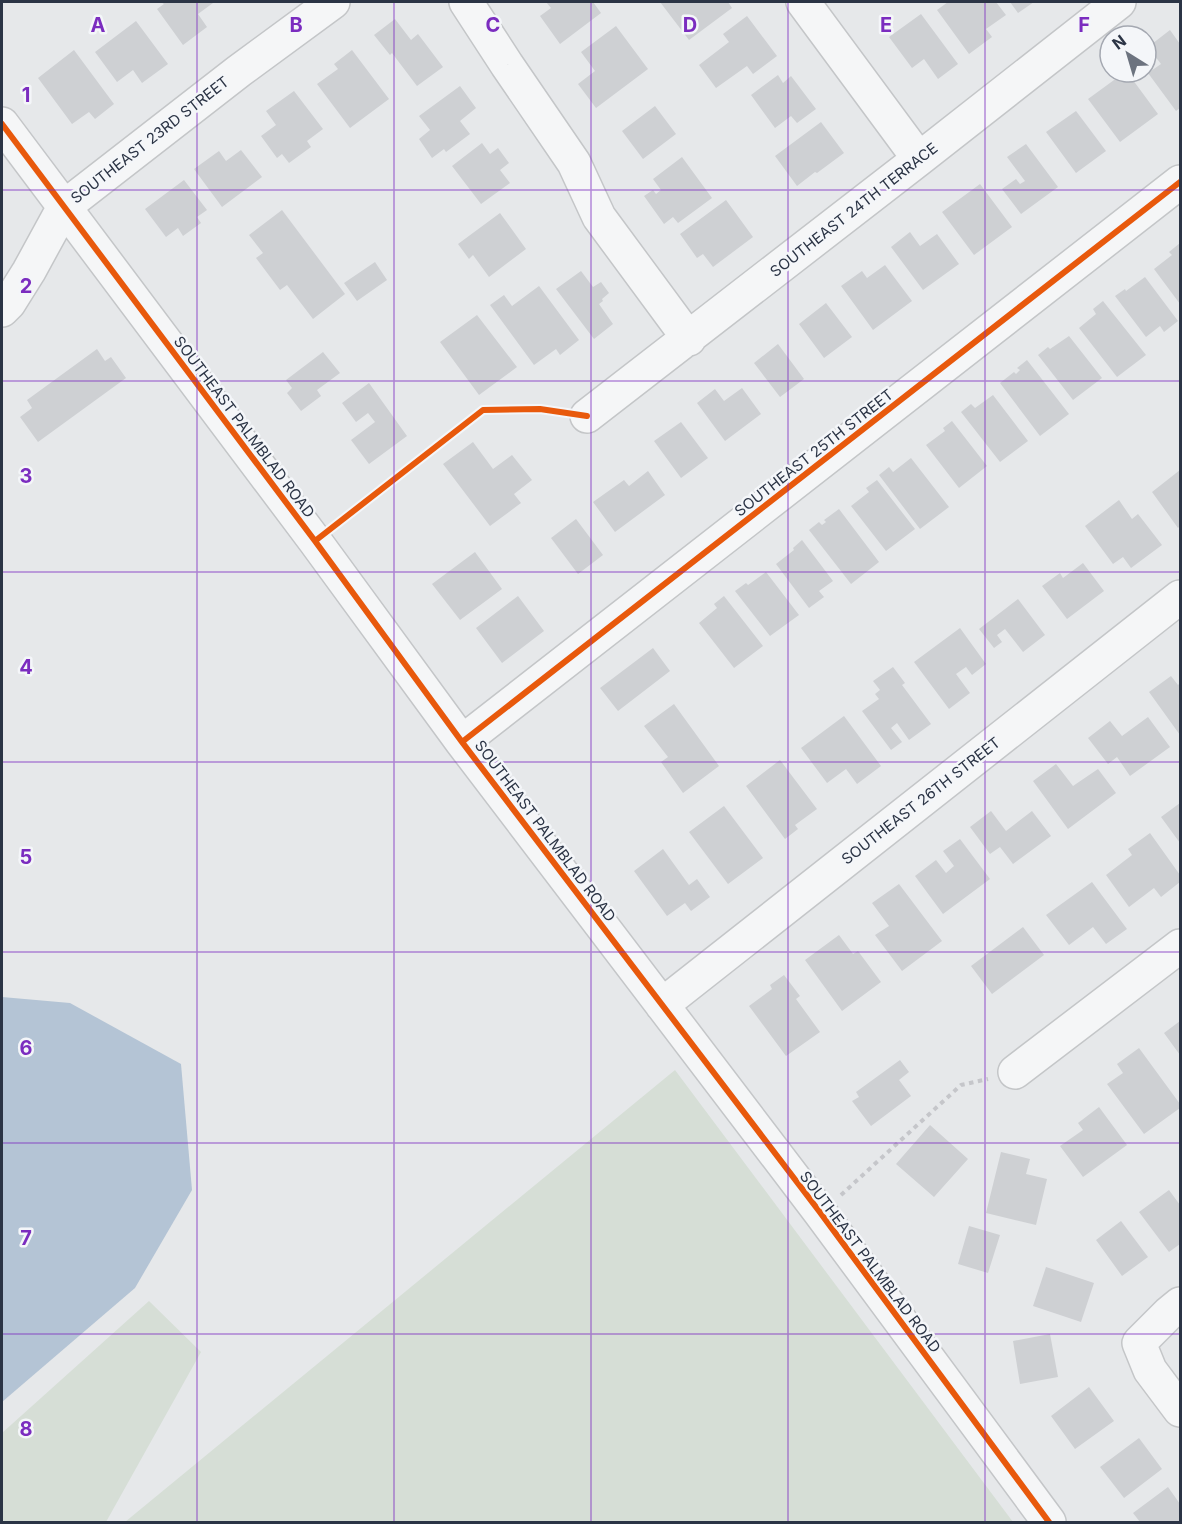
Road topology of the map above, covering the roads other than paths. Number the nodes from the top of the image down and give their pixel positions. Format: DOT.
graph roads {
  1 [pos="333,2"];
  2 [pos="466,2"];
  3 [pos="803,2"];
  4 [pos="1119,2"];
  5 [pos="2,124"];
  6 [pos="919,159"];
  7 [pos="1180,182"];
  8 [pos="64,207"];
  9 [pos="2,310"];
  10 [pos="689,339"];
  11 [pos="587,416"];
  12 [pos="1180,597"];
  13 [pos="462,742"];
  14 [pos="1180,946"];
  15 [pos="662,1005"];
  16 [pos="1016,1072"];
  17 [pos="1180,1304"];
  18 [pos="1180,1410"];
  19 [pos="1049,1522"];
  1 -- 8 [label="street, SOUTHEAST 23RD STREET"];
  2 -- 10 [label="street"];
  3 -- 6 [label="street"];
  4 -- 6 [label="street, SOUTHEAST 24TH TERRACE"];
  5 -- 8 [label="street, SOUTHEAST PALMBLAD ROAD"];
  6 -- 10 [label="street, SOUTHEAST 24TH TERRACE"];
  7 -- 13 [label="street, SOUTHEAST 25TH STREET"];
  8 -- 9 [label="street, SOUTHEAST 23RD STREET"];
  8 -- 13 [label="street, SOUTHEAST PALMBLAD ROAD"];
  10 -- 11 [label="street, SOUTHEAST 24TH TERRACE"];
  12 -- 15 [label="street, SOUTHEAST 26TH STREET"];
  13 -- 15 [label="street, SOUTHEAST PALMBLAD ROAD"];
  14 -- 16 [label="street"];
  15 -- 19 [label="street, SOUTHEAST PALMBLAD ROAD"];
  17 -- 18 [label="street"];
}
